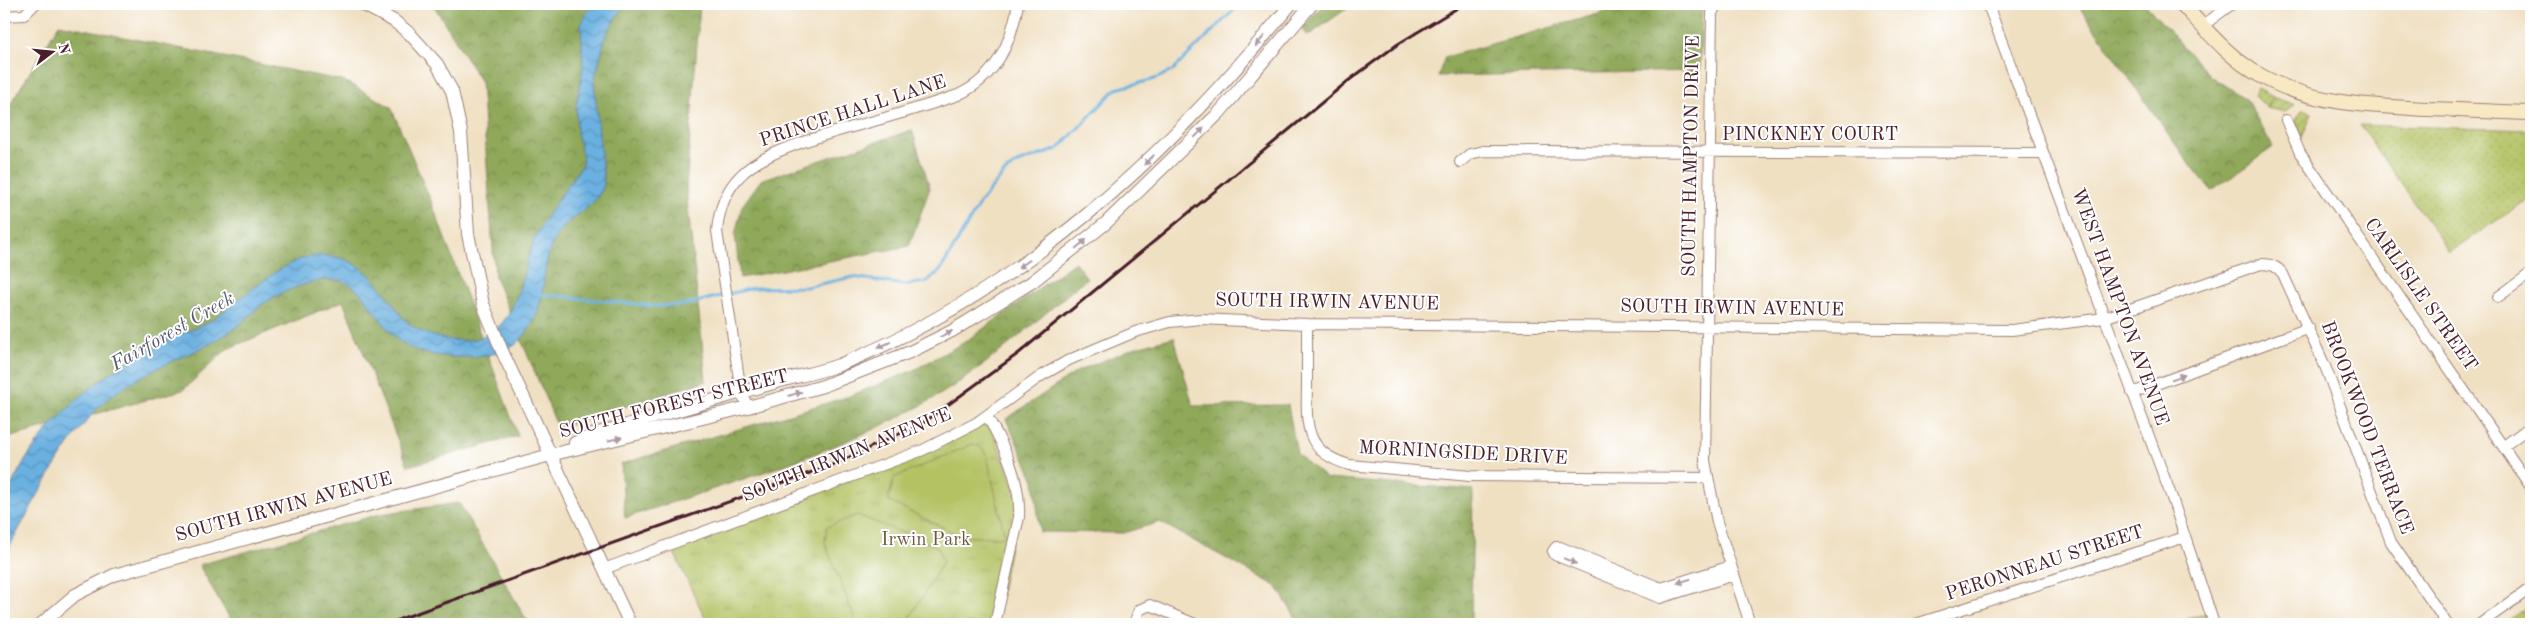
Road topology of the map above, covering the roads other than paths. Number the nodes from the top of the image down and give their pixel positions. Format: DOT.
graph roads {
  1 [pos="35,4"];
  2 [pos="362,4"];
  3 [pos="1018,4"];
  4 [pos="1291,4"];
  5 [pos="1312,4"];
  6 [pos="1985,4"];
  7 [pos="2182,4"];
  8 [pos="2232,4"];
  9 [pos="1714,8"];
  10 [pos="4,16"];
  11 [pos="2201,27"];
  12 [pos="2531,113"];
  13 [pos="2286,120"];
  14 [pos="1710,152"];
  15 [pos="2042,153"];
  16 [pos="1460,162"];
  17 [pos="2275,266"];
  18 [pos="2531,273"];
  19 [pos="2498,297"];
  20 [pos="2104,318"];
  21 [pos="1307,324"];
  22 [pos="1708,327"];
  23 [pos="2309,328"];
  24 [pos="741,392"];
  25 [pos="2132,393"];
  26 [pos="748,407"];
  27 [pos="987,416"];
  28 [pos="2531,426"];
  29 [pos="2504,446"];
  30 [pos="550,455"];
  31 [pos="1707,478"];
  32 [pos="2531,487"];
  33 [pos="2185,537"];
  34 [pos="604,569"];
  35 [pos="1732,570"];
  36 [pos="2531,588"];
  37 [pos="1660,593"];
  38 [pos="42,624"];
  39 [pos="630,624"];
  40 [pos="995,624"];
  41 [pos="1134,624"];
  42 [pos="1195,624"];
  43 [pos="1750,624"];
  44 [pos="1916,624"];
  45 [pos="2214,624"];
  46 [pos="2447,624"];
  47 [pos="2480,624"];
  1 -- 10 [label="street"];
  2 -- 30 [label="street"];
  3 -- 24 [label="street, PRINCE HALL LANE"];
  4 -- 24 [label="street, SOUTH FOREST STREET, one-way"];
  26 -- 5 [label="street, SOUTH FOREST STREET, one-way"];
  6 -- 15 [label="street, WEST HAMPTON AVENUE"];
  7 -- 11 [label="main road"];
  8 -- 11 [label="street"];
  9 -- 14 [label="street, SOUTH HAMPTON DRIVE"];
  11 -- 12 [label="main road"];
  13 -- 29 [label="street, CARLISLE STREET"];
  14 -- 15 [label="street, PINCKNEY COURT"];
  14 -- 16 [label="street, PINCKNEY COURT"];
  14 -- 22 [label="street, SOUTH HAMPTON DRIVE"];
  15 -- 20 [label="street, WEST HAMPTON AVENUE"];
  17 -- 20 [label="street, SOUTH IRWIN AVENUE"];
  17 -- 23 [label="street, BROOKWOOD TERRACE"];
  18 -- 19 [label="street"];
  20 -- 22 [label="street, SOUTH IRWIN AVENUE"];
  20 -- 25 [label="street, WEST HAMPTON AVENUE"];
  21 -- 22 [label="street, SOUTH IRWIN AVENUE"];
  21 -- 27 [label="street, SOUTH IRWIN AVENUE"];
  21 -- 31 [label="street, MORNINGSIDE DRIVE"];
  22 -- 31 [label="street, SOUTH HAMPTON DRIVE"];
  25 -- 23 [label="street, one-way"];
  23 -- 46 [label="street, BROOKWOOD TERRACE"];
  24 -- 26 [label="street, PRINCE HALL LANE"];
  24 -- 30 [label="street, SOUTH FOREST STREET"];
  25 -- 33 [label="street, WEST HAMPTON AVENUE"];
  30 -- 26 [label="street, SOUTH FOREST STREET, one-way"];
  27 -- 34 [label="street, SOUTH IRWIN AVENUE"];
  27 -- 40 [label="street"];
  28 -- 29 [label="street"];
  29 -- 32 [label="street, CARLISLE STREET"];
  30 -- 34 [label="street"];
  30 -- 38 [label="street, SOUTH IRWIN AVENUE"];
  31 -- 35 [label="street, SOUTH HAMPTON DRIVE"];
  33 -- 44 [label="street, PERONNEAU STREET"];
  33 -- 45 [label="street, WEST HAMPTON AVENUE"];
  34 -- 39 [label="street"];
  35 -- 37 [label="street"];
  35 -- 43 [label="street, SOUTH HAMPTON DRIVE"];
  36 -- 47 [label="street"];
  37 -- 37 [label="street, one-way"];
  41 -- 42 [label="street"];
}
